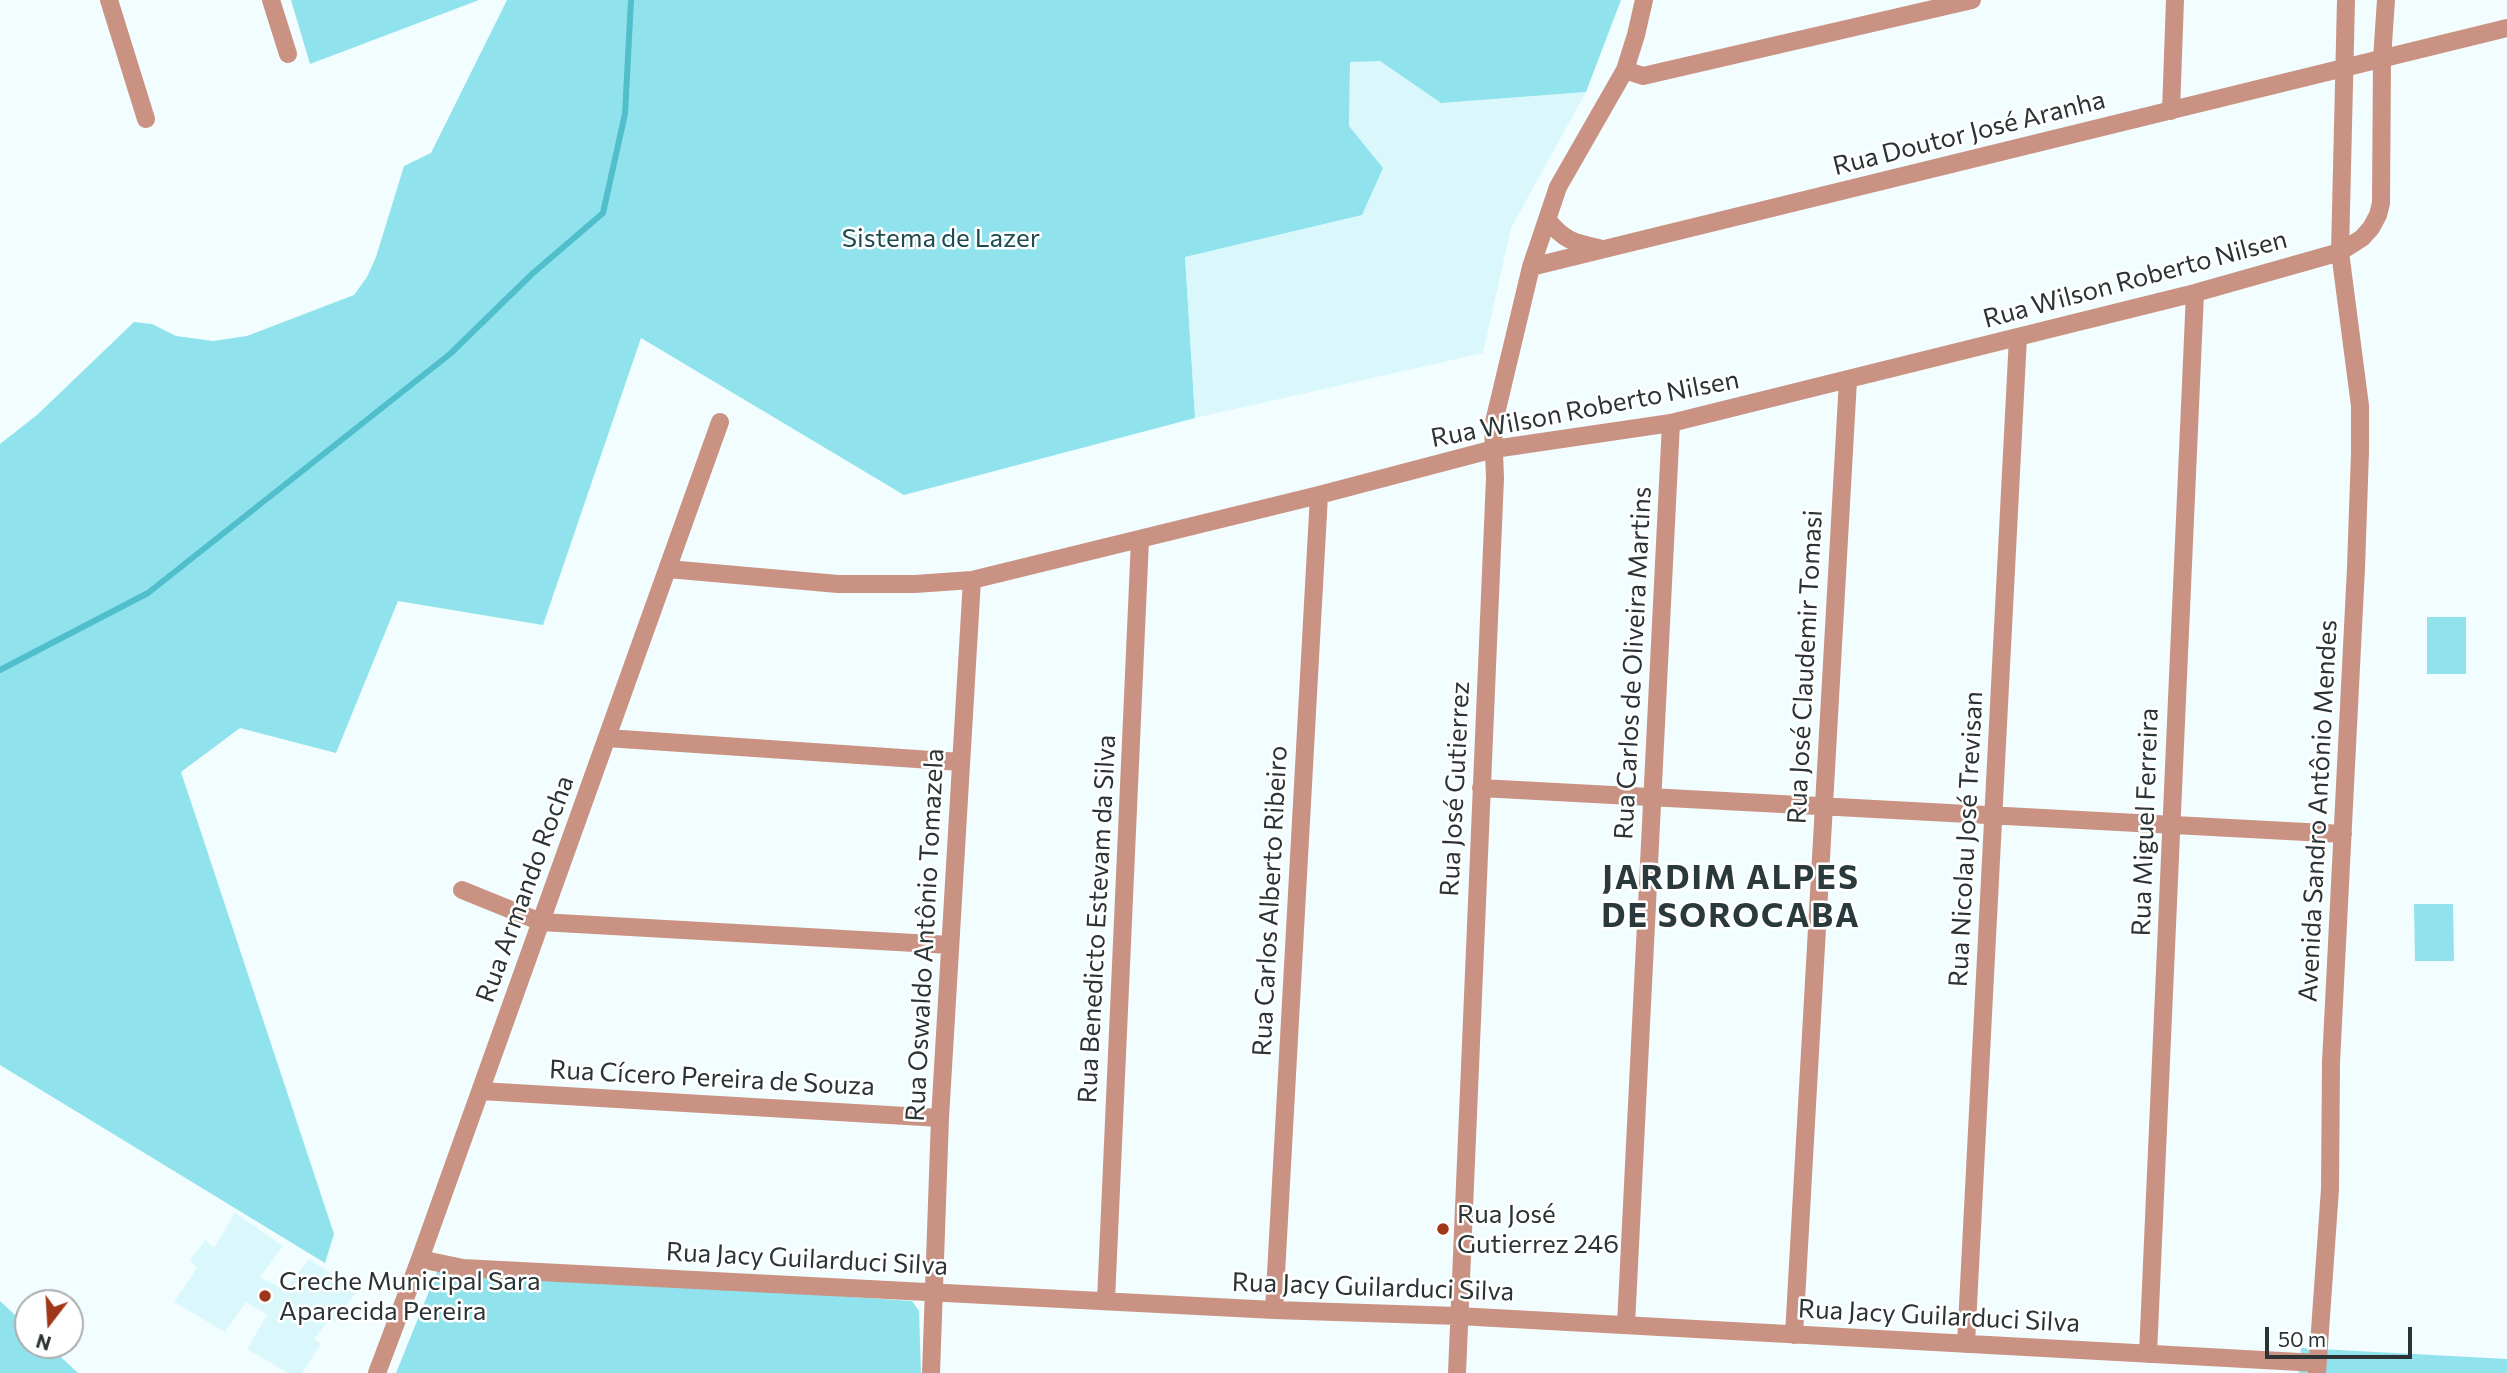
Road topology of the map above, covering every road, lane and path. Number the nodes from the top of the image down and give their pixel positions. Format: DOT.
graph roads {
  1 [pos="109,0"];
  2 [pos="271,0"];
  3 [pos="1644,0"];
  4 [pos="1972,0"];
  5 [pos="2175,0"];
  6 [pos="2346,0"];
  7 [pos="2386,0"];
  8 [pos="2507,28"];
  9 [pos="288,54"];
  10 [pos="2382,59"];
  11 [pos="2344,68"];
  12 [pos="1625,70"];
  13 [pos="2171,111"];
  14 [pos="146,119"];
  15 [pos="2340,216"];
  16 [pos="1547,219"];
  17 [pos="2371,228"];
  18 [pos="1606,249"];
  19 [pos="2340,253"];
  20 [pos="1531,267"];
  21 [pos="2194,293"];
  22 [pos="2018,337"];
  23 [pos="1848,380"];
  24 [pos="720,422"];
  25 [pos="1671,423"];
  26 [pos="1494,449"];
  27 [pos="1320,495"];
  28 [pos="1140,540"];
  29 [pos="668,569"];
  30 [pos="972,580"];
  31 [pos="607,738"];
  32 [pos="961,762"];
  33 [pos="1481,788"];
  34 [pos="1652,797"];
  35 [pos="1824,806"];
  36 [pos="1993,816"];
  37 [pos="2171,825"];
  38 [pos="2343,834"];
  39 [pos="462,890"];
  40 [pos="541,922"];
  41 [pos="950,945"];
  42 [pos="481,1091"];
  43 [pos="940,1118"];
  44 [pos="432,1227"];
  45 [pos="420,1259"];
  46 [pos="463,1268"];
  47 [pos="934,1293"];
  48 [pos="1106,1300"];
  49 [pos="1274,1310"];
  50 [pos="1458,1316"];
  51 [pos="1626,1325"];
  52 [pos="1794,1335"];
  53 [pos="1966,1344"];
  54 [pos="2148,1354"];
  55 [pos="2318,1368"];
  56 [pos="377,1373"];
  57 [pos="931,1373"];
  58 [pos="1457,1373"];
  1 -- 14 [label="street"];
  2 -- 9 [label="street"];
  3 -- 12 [label="street, Rua José Gutierrez"];
  4 -- 12 [label="street"];
  5 -- 13 [label="street"];
  6 -- 11 [label="street, Avenida Sandro Antônio Mendes"];
  7 -- 10 [label="street"];
  8 -- 10 [label="street"];
  10 -- 11 [label="street"];
  10 -- 17 [label="street"];
  11 -- 13 [label="street, Rua Doutor José Aranha"];
  11 -- 15 [label="street, Avenida Sandro Antônio Mendes"];
  12 -- 16 [label="street, Rua José Gutierrez"];
  13 -- 18 [label="street, Rua Doutor José Aranha"];
  15 -- 17 [label="street"];
  15 -- 19 [label="street, Avenida Sandro Antônio Mendes"];
  16 -- 18 [label="street, Rua Doutor José Aranha"];
  16 -- 20 [label="street, Rua José Gutierrez"];
  17 -- 19 [label="street"];
  18 -- 20 [label="street, Rua Doutor José Aranha"];
  19 -- 21 [label="street, Rua Wilson Roberto Nilsen"];
  19 -- 38 [label="street, Avenida Sandro Antônio Mendes"];
  20 -- 26 [label="street, Rua José Gutierrez"];
  21 -- 22 [label="street, Rua Wilson Roberto Nilsen"];
  21 -- 37 [label="street, Rua Miguel Ferreira"];
  22 -- 23 [label="street, Rua Wilson Roberto Nilsen"];
  22 -- 36 [label="street, Rua Nicolau José Trevisan"];
  23 -- 25 [label="street, Rua Wilson Roberto Nilsen"];
  23 -- 35 [label="street, Rua José Claudemir Tomasi"];
  24 -- 29 [label="street, Rua Armando Rocha"];
  25 -- 26 [label="street, Rua Wilson Roberto Nilsen"];
  25 -- 34 [label="street, Rua Carlos de Oliveira Martins"];
  26 -- 27 [label="street, Rua Wilson Roberto Nilsen"];
  26 -- 33 [label="street, Rua José Gutierrez"];
  27 -- 28 [label="street, Rua Wilson Roberto Nilsen"];
  27 -- 49 [label="street, Rua Carlos Alberto Ribeiro"];
  28 -- 30 [label="street, Rua Wilson Roberto Nilsen"];
  28 -- 48 [label="street, Rua Benedicto Estevam da Silva"];
  29 -- 30 [label="street, Rua Wilson Roberto Nilsen"];
  29 -- 31 [label="street, Rua Armando Rocha"];
  30 -- 32 [label="street, Rua Oswaldo Antônio Tomazela"];
  31 -- 32 [label="street"];
  31 -- 40 [label="street, Rua Armando Rocha"];
  32 -- 41 [label="street, Rua Oswaldo Antônio Tomazela"];
  33 -- 34 [label="street"];
  33 -- 50 [label="street, Rua José Gutierrez"];
  34 -- 35 [label="street"];
  34 -- 51 [label="street, Rua Carlos de Oliveira Martins"];
  35 -- 36 [label="street"];
  35 -- 52 [label="street, Rua José Claudemir Tomasi"];
  36 -- 37 [label="street"];
  36 -- 53 [label="street, Rua Nicolau José Trevisan"];
  37 -- 38 [label="street"];
  37 -- 54 [label="street, Rua Miguel Ferreira"];
  38 -- 55 [label="street, Avenida Sandro Antônio Mendes"];
  39 -- 40 [label="street"];
  40 -- 41 [label="street"];
  40 -- 42 [label="street, Rua Armando Rocha"];
  41 -- 43 [label="street, Rua Oswaldo Antônio Tomazela"];
  42 -- 43 [label="street, Rua Cícero Pereira de Souza"];
  42 -- 44 [label="street, Rua Armando Rocha"];
  43 -- 47 [label="street, Rua Oswaldo Antônio Tomazela"];
  44 -- 45 [label="street, Rua Armando Rocha"];
  44 -- 46 [label="street"];
  45 -- 46 [label="street, Rua Jacy Guilarduci Silva"];
  45 -- 56 [label="street, Rua Armando Rocha"];
  46 -- 47 [label="street, Rua Jacy Guilarduci Silva"];
  47 -- 48 [label="street, Rua Jacy Guilarduci Silva"];
  47 -- 57 [label="street, Rua Oswaldo Antônio Tomazela"];
  48 -- 49 [label="street, Rua Jacy Guilarduci Silva"];
  49 -- 50 [label="street, Rua Jacy Guilarduci Silva"];
  50 -- 51 [label="street, Rua Jacy Guilarduci Silva"];
  50 -- 58 [label="street, Rua José Gutierrez"];
  51 -- 52 [label="street, Rua Jacy Guilarduci Silva"];
  52 -- 53 [label="street, Rua Jacy Guilarduci Silva"];
  53 -- 54 [label="street, Rua Jacy Guilarduci Silva"];
  54 -- 55 [label="street, Rua Jacy Guilarduci Silva"];
}
